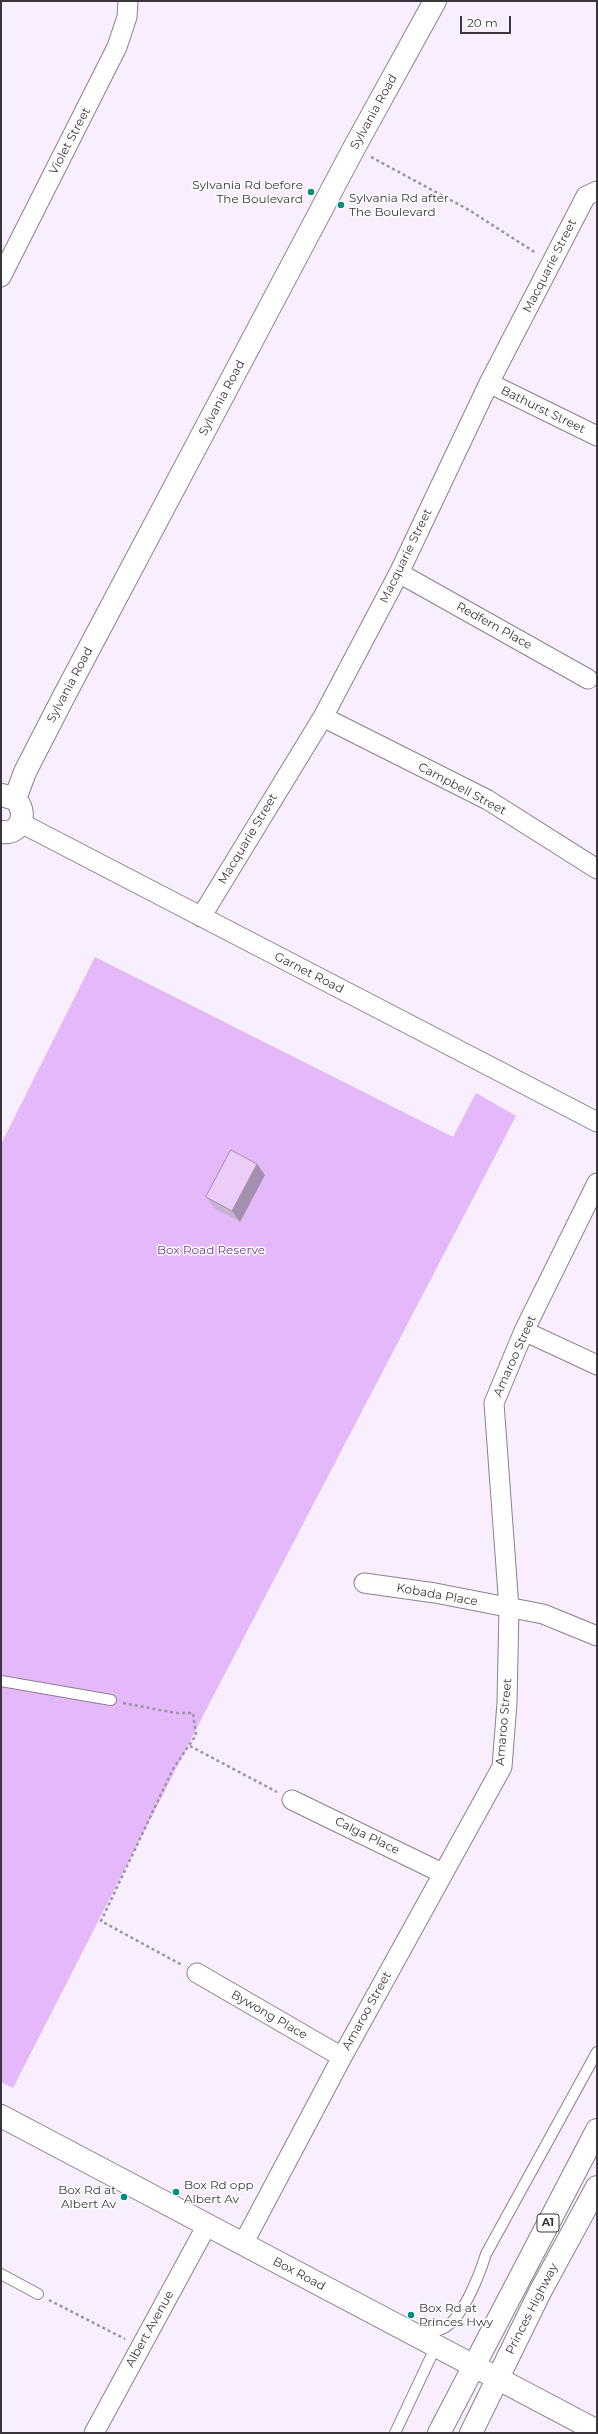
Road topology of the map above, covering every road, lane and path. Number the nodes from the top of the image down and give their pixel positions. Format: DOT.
graph roads {
  1 [pos="128,1"];
  2 [pos="435,1"];
  3 [pos="354,148"];
  4 [pos="597,191"];
  5 [pos="551,264"];
  6 [pos="1,277"];
  7 [pos="489,383"];
  8 [pos="597,436"];
  9 [pos="399,573"];
  10 [pos="588,679"];
  11 [pos="323,717"];
  12 [pos="8,797"];
  13 [pos="20,823"];
  14 [pos="1,832"];
  15 [pos="597,869"];
  16 [pos="201,917"];
  17 [pos="597,1122"];
  18 [pos="597,1183"];
  19 [pos="524,1331"];
  20 [pos="597,1364"];
  21 [pos="364,1583"];
  22 [pos="509,1608"];
  23 [pos="597,1636"];
  24 [pos="1,1681"];
  25 [pos="111,1700"];
  26 [pos="190,1746"];
  27 [pos="292,1800"];
  28 [pos="442,1873"];
  29 [pos="197,1973"];
  30 [pos="597,2052"];
  31 [pos="342,2057"];
  32 [pos="1,2116"];
  33 [pos="597,2130"];
  34 [pos="597,2187"];
  35 [pos="207,2225"];
  36 [pos="243,2244"];
  37 [pos="1,2274"];
  38 [pos="38,2294"];
  39 [pos="409,2332"];
  40 [pos="436,2346"];
  41 [pos="140,2347"];
  42 [pos="473,2364"];
  43 [pos="498,2378"];
  44 [pos="597,2431"];
  45 [pos="94,2433"];
  46 [pos="395,2433"];
  47 [pos="439,2433"];
  48 [pos="471,2433"];
  1 -- 6 [label="street, Violet Street"];
  2 -- 3 [label="main road, Sylvania Road"];
  3 -- 5 [label="path"];
  3 -- 12 [label="main road, Sylvania Road"];
  4 -- 5 [label="street, Macquarie Street"];
  5 -- 7 [label="street, Macquarie Street"];
  7 -- 8 [label="street, Bathurst Street"];
  7 -- 9 [label="street, Macquarie Street"];
  9 -- 10 [label="street, Redfern Place"];
  9 -- 11 [label="street, Macquarie Street"];
  11 -- 15 [label="street, Campbell Street"];
  11 -- 16 [label="street, Macquarie Street"];
  12 -- 13 [label="main road"];
  13 -- 14 [label="main road"];
  13 -- 16 [label="street, Garnet Road"];
  16 -- 17 [label="street, Garnet Road"];
  18 -- 19 [label="street, Amaroo Street"];
  19 -- 20 [label="street"];
  19 -- 22 [label="street, Amaroo Street"];
  21 -- 22 [label="street, Kobada Place"];
  22 -- 23 [label="street, Kobada Place"];
  22 -- 28 [label="street, Amaroo Street"];
  24 -- 25 [label="lane"];
  25 -- 26 [label="path"];
  26 -- 27 [label="path"];
  26 -- 29 [label="path"];
  27 -- 28 [label="street, Calga Place"];
  28 -- 31 [label="street, Amaroo Street"];
  29 -- 31 [label="street, Bywong Place"];
  30 -- 39 [label="lane"];
  31 -- 36 [label="street, Amaroo Street"];
  32 -- 35 [label="main road, Box Road"];
  33 -- 42 [label="main road, A1"];
  34 -- 43 [label="main road, Princes Highway / A1"];
  35 -- 36 [label="main road, Box Road"];
  35 -- 41 [label="street, Albert Avenue"];
  36 -- 39 [label="main road, Box Road"];
  37 -- 38 [label="lane"];
  38 -- 41 [label="path"];
  39 -- 40 [label="main road, Box Road"];
  40 -- 42 [label="main road, Box Road"];
  40 -- 46 [label="lane"];
  41 -- 45 [label="street, Albert Avenue"];
  42 -- 43 [label="main road, Box Road"];
  42 -- 47 [label="main road, A1"];
  43 -- 44 [label="main road, Box Road"];
  43 -- 48 [label="main road, Princes Highway / A1"];
}
